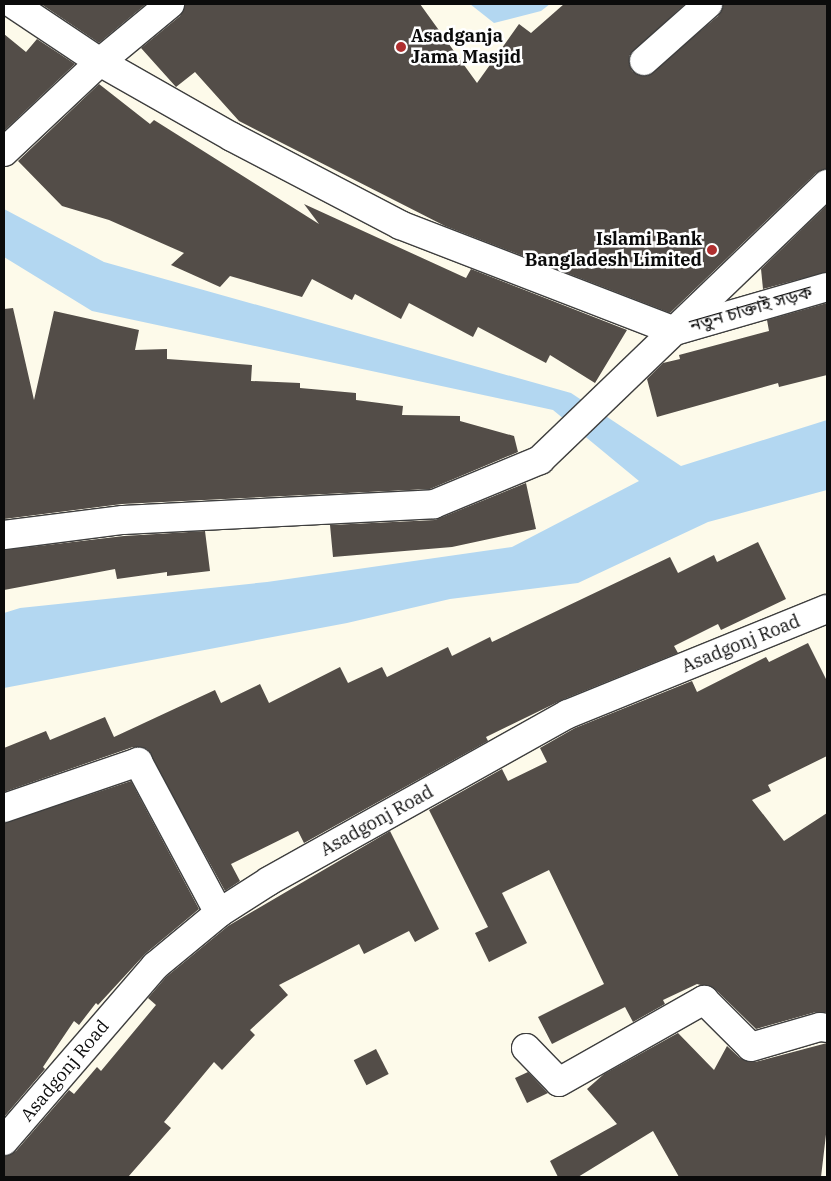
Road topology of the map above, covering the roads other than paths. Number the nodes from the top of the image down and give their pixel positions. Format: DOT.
graph roads {
  1 [pos="13,4"];
  2 [pos="170,4"];
  3 [pos="708,4"];
  4 [pos="644,61"];
  5 [pos="100,62"];
  6 [pos="4,152"];
  7 [pos="827,184"];
  8 [pos="827,287"];
  9 [pos="674,332"];
  10 [pos="4,535"];
  11 [pos="827,609"];
  12 [pos="4,808"];
  13 [pos="219,913"];
  14 [pos="827,1028"];
  15 [pos="526,1048"];
  16 [pos="4,1141"];
  1 -- 5 [label="street"];
  2 -- 5 [label="street"];
  3 -- 4 [label="street"];
  5 -- 6 [label="street"];
  5 -- 9 [label="street"];
  7 -- 9 [label="street"];
  8 -- 9 [label="street, নতুন চাক্তাই সড়ক"];
  9 -- 10 [label="street"];
  11 -- 13 [label="street, Asadgonj Road"];
  12 -- 13 [label="street"];
  13 -- 16 [label="street, Asadgonj Road"];
  14 -- 15 [label="street"];
}
